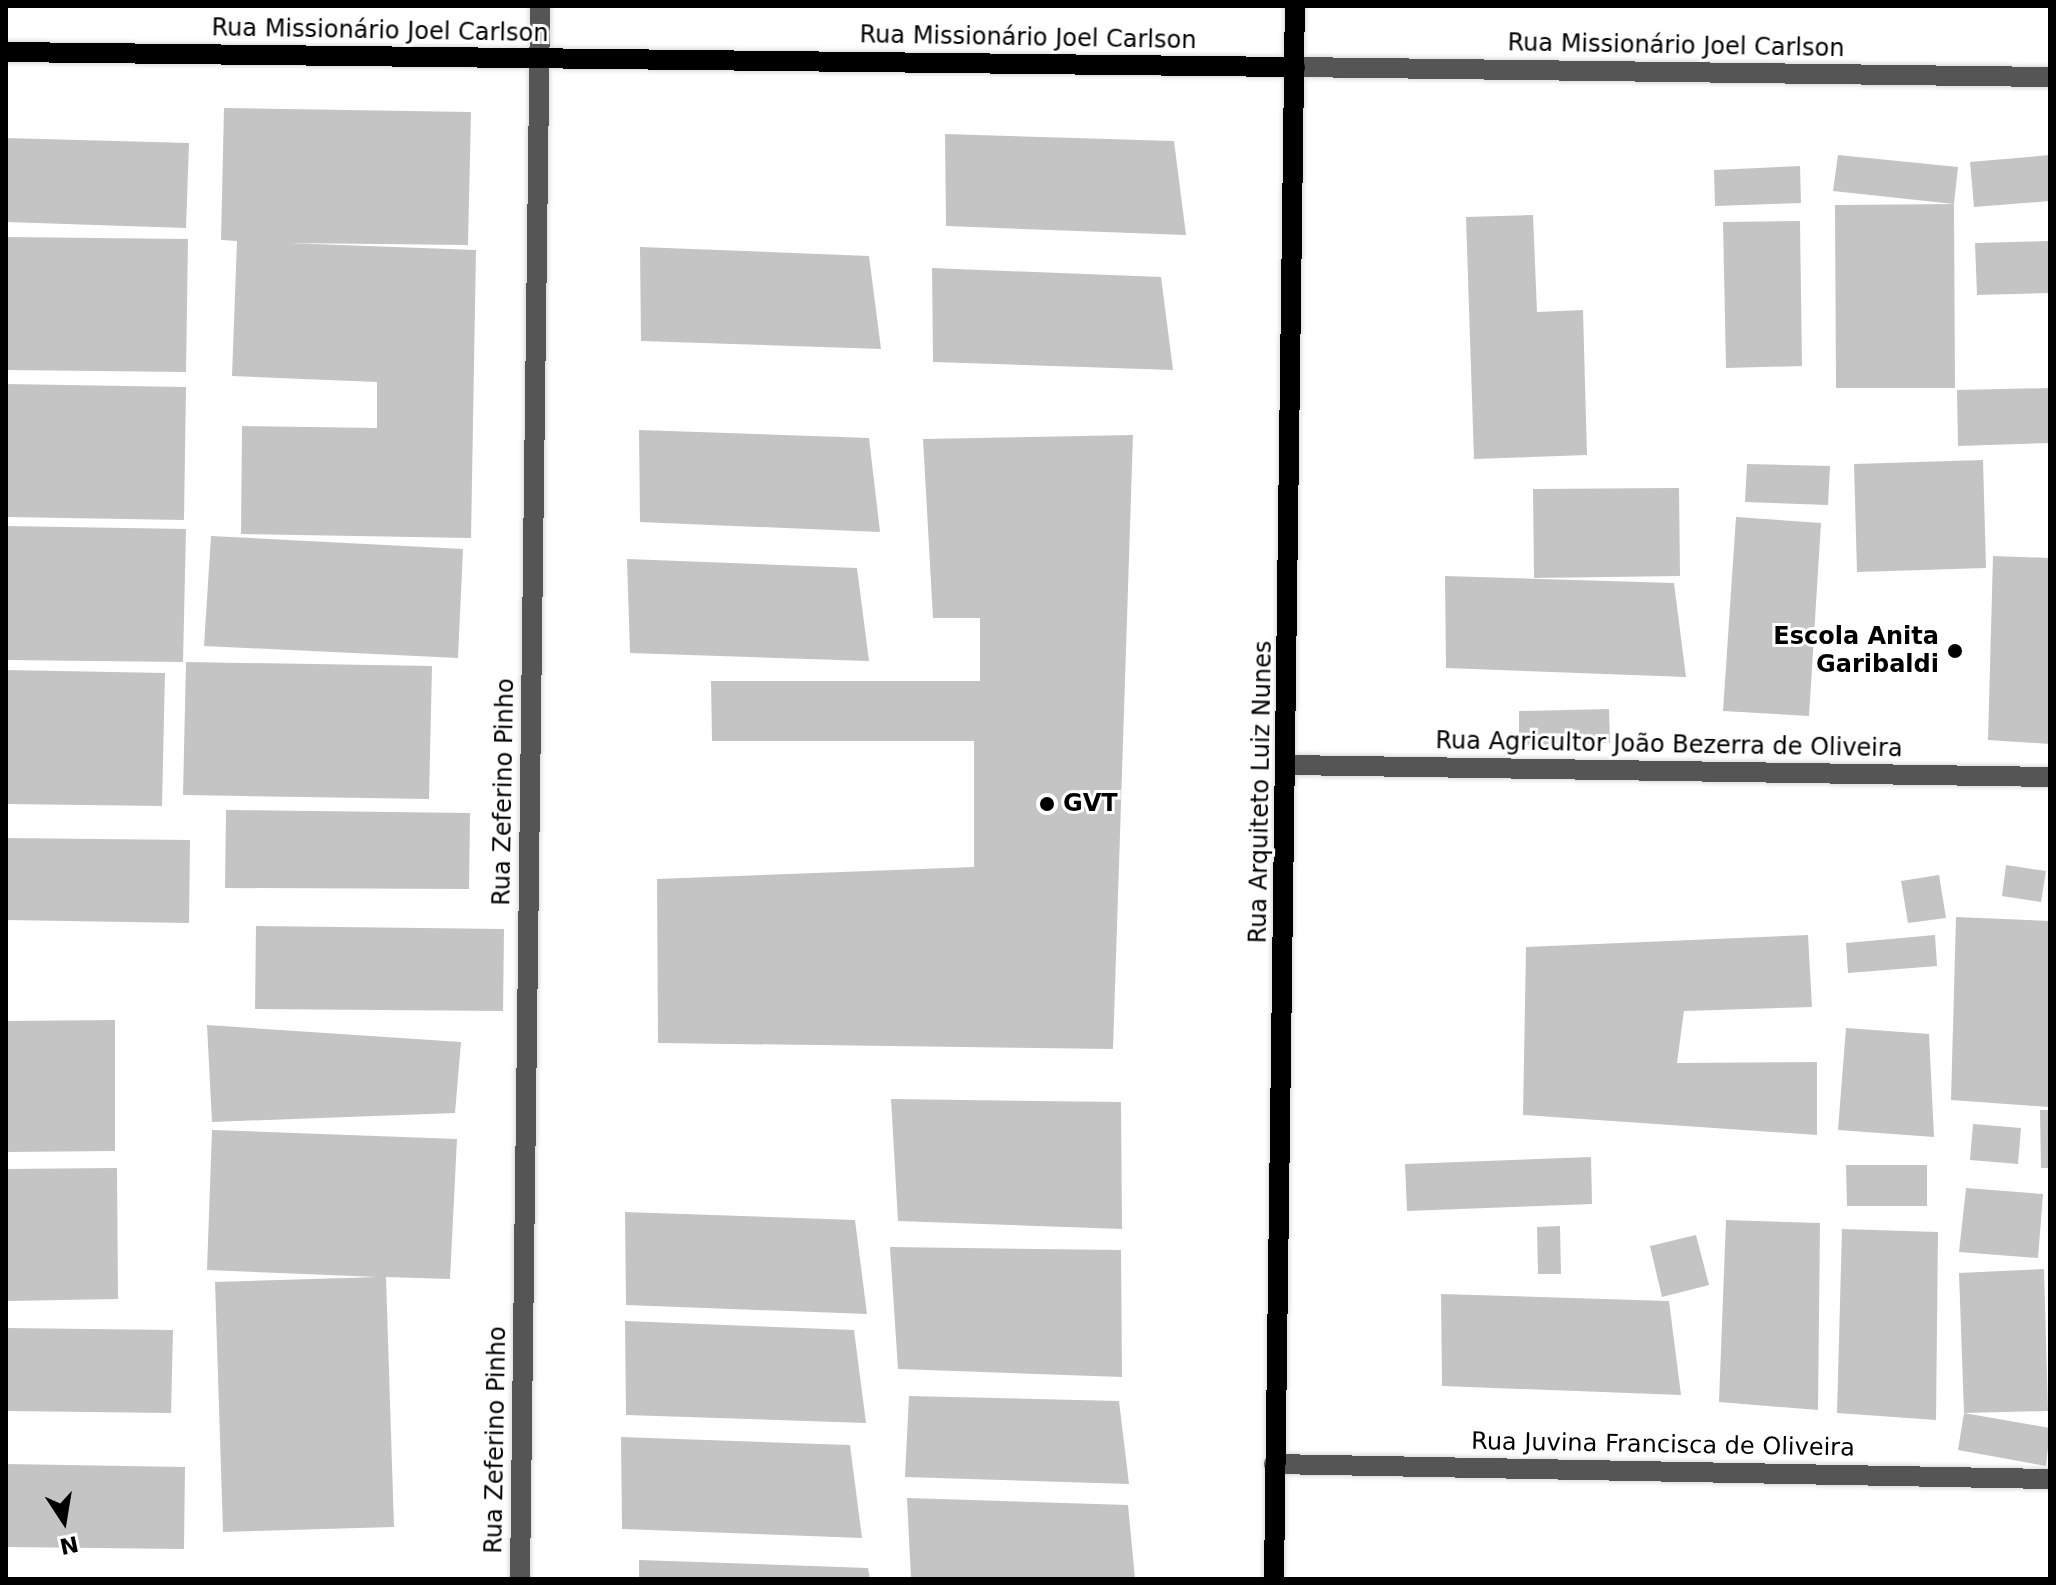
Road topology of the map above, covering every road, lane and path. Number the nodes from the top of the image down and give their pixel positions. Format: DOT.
graph roads {
  1 [pos="540,6"];
  2 [pos="1295,6"];
  3 [pos="6,52"];
  4 [pos="540,59"];
  5 [pos="1295,67"];
  6 [pos="2050,77"];
  7 [pos="1288,765"];
  8 [pos="2050,777"];
  9 [pos="1274,1464"];
  10 [pos="2050,1479"];
  11 [pos="520,1579"];
  12 [pos="1274,1579"];
  1 -- 4 [label="street, Rua Zeferino Pinho"];
  2 -- 5 [label="main road, Rua Arquiteto Luiz Nunes"];
  3 -- 4 [label="main road, Rua Missionário Joel Carlson"];
  4 -- 5 [label="main road, Rua Missionário Joel Carlson"];
  4 -- 11 [label="street, Rua Zeferino Pinho"];
  5 -- 6 [label="street, Rua Missionário Joel Carlson"];
  5 -- 7 [label="main road, Rua Arquiteto Luiz Nunes"];
  7 -- 8 [label="street, Rua Agricultor João Bezerra de Oliveira"];
  7 -- 9 [label="main road, Rua Arquiteto Luiz Nunes"];
  9 -- 10 [label="street, Rua Juvina Francisca de Oliveira"];
  9 -- 12 [label="main road, Rua Arquiteto Luiz Nunes"];
}
